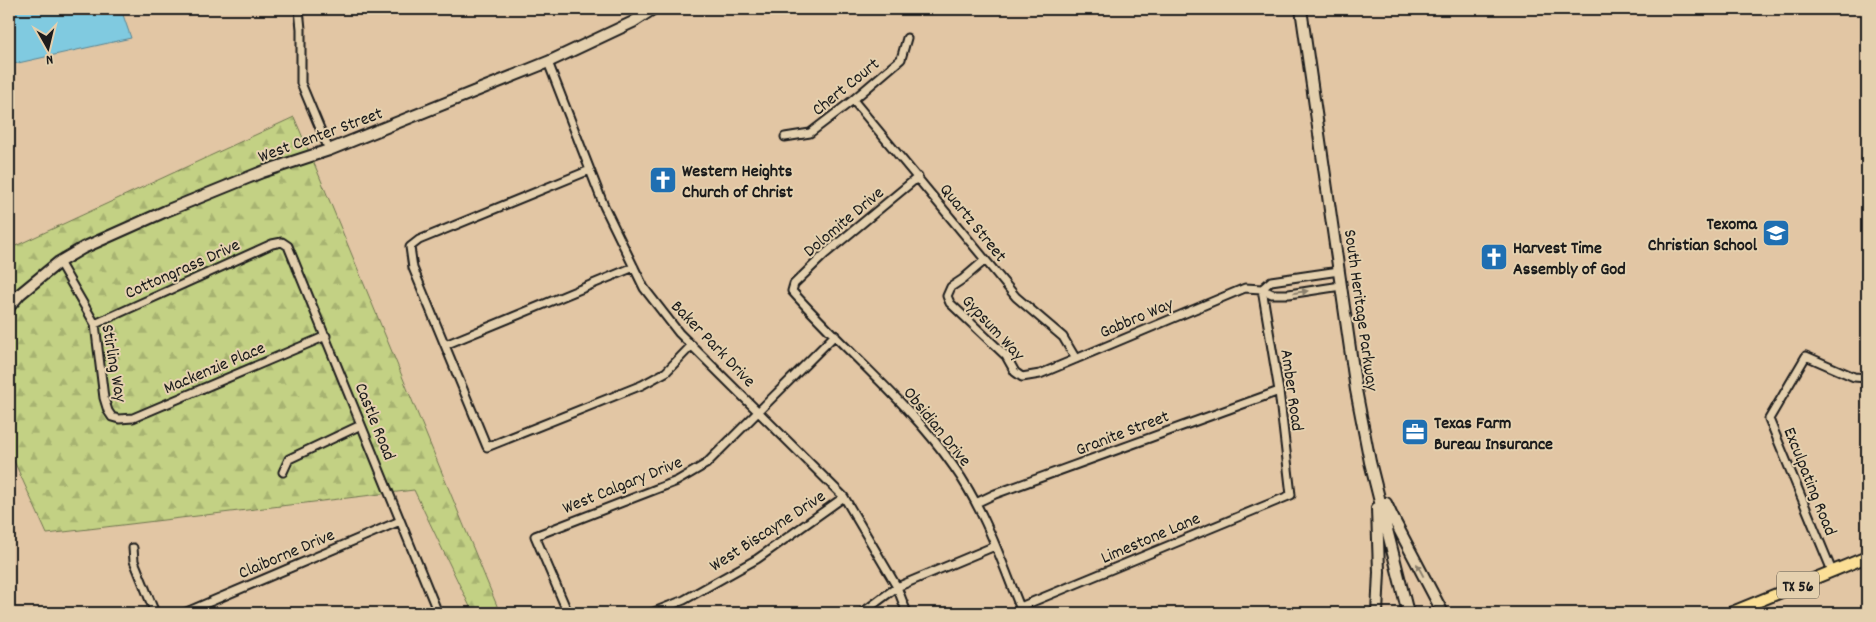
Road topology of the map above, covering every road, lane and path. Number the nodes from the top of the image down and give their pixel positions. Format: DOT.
graph roads {
  1 [pos="299,9"];
  2 [pos="653,9"];
  3 [pos="1301,9"];
  4 [pos="907,38"];
  5 [pos="548,62"];
  6 [pos="853,100"];
  7 [pos="785,138"];
  8 [pos="329,150"];
  9 [pos="590,170"];
  10 [pos="918,177"];
  11 [pos="282,242"];
  12 [pos="986,260"];
  13 [pos="59,262"];
  14 [pos="634,267"];
  15 [pos="1339,271"];
  16 [pos="1342,286"];
  17 [pos="1262,289"];
  18 [pos="792,291"];
  19 [pos="9,307"];
  20 [pos="95,324"];
  21 [pos="835,335"];
  22 [pos="326,336"];
  23 [pos="445,345"];
  24 [pos="692,345"];
  25 [pos="1076,359"];
  26 [pos="1022,377"];
  27 [pos="1867,378"];
  28 [pos="1279,391"];
  29 [pos="759,411"];
  30 [pos="112,416"];
  31 [pos="361,426"];
  32 [pos="1370,462"];
  33 [pos="283,472"];
  34 [pos="1292,495"];
  35 [pos="844,497"];
  36 [pos="976,503"];
  37 [pos="400,521"];
  38 [pos="995,546"];
  39 [pos="133,548"];
  40 [pos="1867,557"];
  41 [pos="1832,571"];
  42 [pos="897,587"];
  43 [pos="1020,607"];
  44 [pos="155,613"];
  45 [pos="184,613"];
  46 [pos="438,613"];
  47 [pos="568,613"];
  48 [pos="652,613"];
  49 [pos="862,613"];
  50 [pos="907,613"];
  51 [pos="1377,613"];
  52 [pos="1408,613"];
  53 [pos="1442,613"];
  54 [pos="1730,613"];
  1 -- 8 [label="street"];
  2 -- 5 [label="main road, West Center Street"];
  3 -- 15 [label="main road, South Heritage Parkway"];
  4 -- 6 [label="street, Chert Court"];
  5 -- 8 [label="main road, West Center Street"];
  5 -- 9 [label="street, Baker Park Drive"];
  6 -- 7 [label="street, Chert Court"];
  6 -- 10 [label="street, Quartz Street"];
  8 -- 13 [label="main road, West Center Street"];
  9 -- 14 [label="street, Baker Park Drive"];
  9 -- 23 [label="street"];
  10 -- 12 [label="street, Quartz Street"];
  10 -- 18 [label="street, Dolomite Drive"];
  11 -- 20 [label="street, Cottongrass Drive"];
  11 -- 22 [label="street, Castle Road"];
  12 -- 25 [label="street, Quartz Street"];
  12 -- 26 [label="street, Gypsum Way"];
  13 -- 19 [label="main road, West Center Street"];
  13 -- 20 [label="street, Stirling Way"];
  14 -- 23 [label="street"];
  14 -- 24 [label="street, Baker Park Drive"];
  15 -- 16 [label="main road, South Heritage Parkway"];
  15 -- 17 [label="street, Gabbro Way"];
  17 -- 16 [label="street, Gabbro Way, one-way"];
  16 -- 32 [label="main road, South Heritage Parkway"];
  17 -- 25 [label="street, Gabbro Way"];
  17 -- 28 [label="street, Amber Road"];
  18 -- 21 [label="street, Obsidian Drive"];
  20 -- 30 [label="street, Stirling Way"];
  21 -- 29 [label="street, West Calgary Drive"];
  21 -- 36 [label="street, Obsidian Drive"];
  22 -- 30 [label="street, Mackenzie Place"];
  22 -- 31 [label="street, Castle Road"];
  23 -- 24 [label="street"];
  24 -- 29 [label="street, Baker Park Drive"];
  25 -- 26 [label="street, Gabbro Way"];
  27 -- 41 [label="street, Exculpating Road"];
  28 -- 34 [label="street, Amber Road"];
  28 -- 36 [label="street, Granite Street"];
  29 -- 35 [label="street, Baker Park Drive"];
  29 -- 47 [label="street, West Calgary Drive"];
  31 -- 33 [label="street"];
  31 -- 37 [label="street, Castle Road"];
  32 -- 51 [label="main road"];
  32 -- 52 [label="main road, South Heritage Parkway"];
  53 -- 32 [label="main road, one-way"];
  34 -- 43 [label="street, Limestone Lane"];
  35 -- 42 [label="street, Baker Park Drive"];
  35 -- 48 [label="street, West Biscayne Drive"];
  36 -- 38 [label="street, Obsidian Drive"];
  37 -- 45 [label="street, Claiborne Drive"];
  37 -- 46 [label="street, Castle Road"];
  38 -- 42 [label="street"];
  38 -- 43 [label="street, Obsidian Drive"];
  39 -- 44 [label="street"];
  40 -- 41 [label="main road, TX 56"];
  41 -- 54 [label="main road, TX 56"];
  42 -- 49 [label="street"];
  42 -- 50 [label="street, Baker Park Drive"];
}
